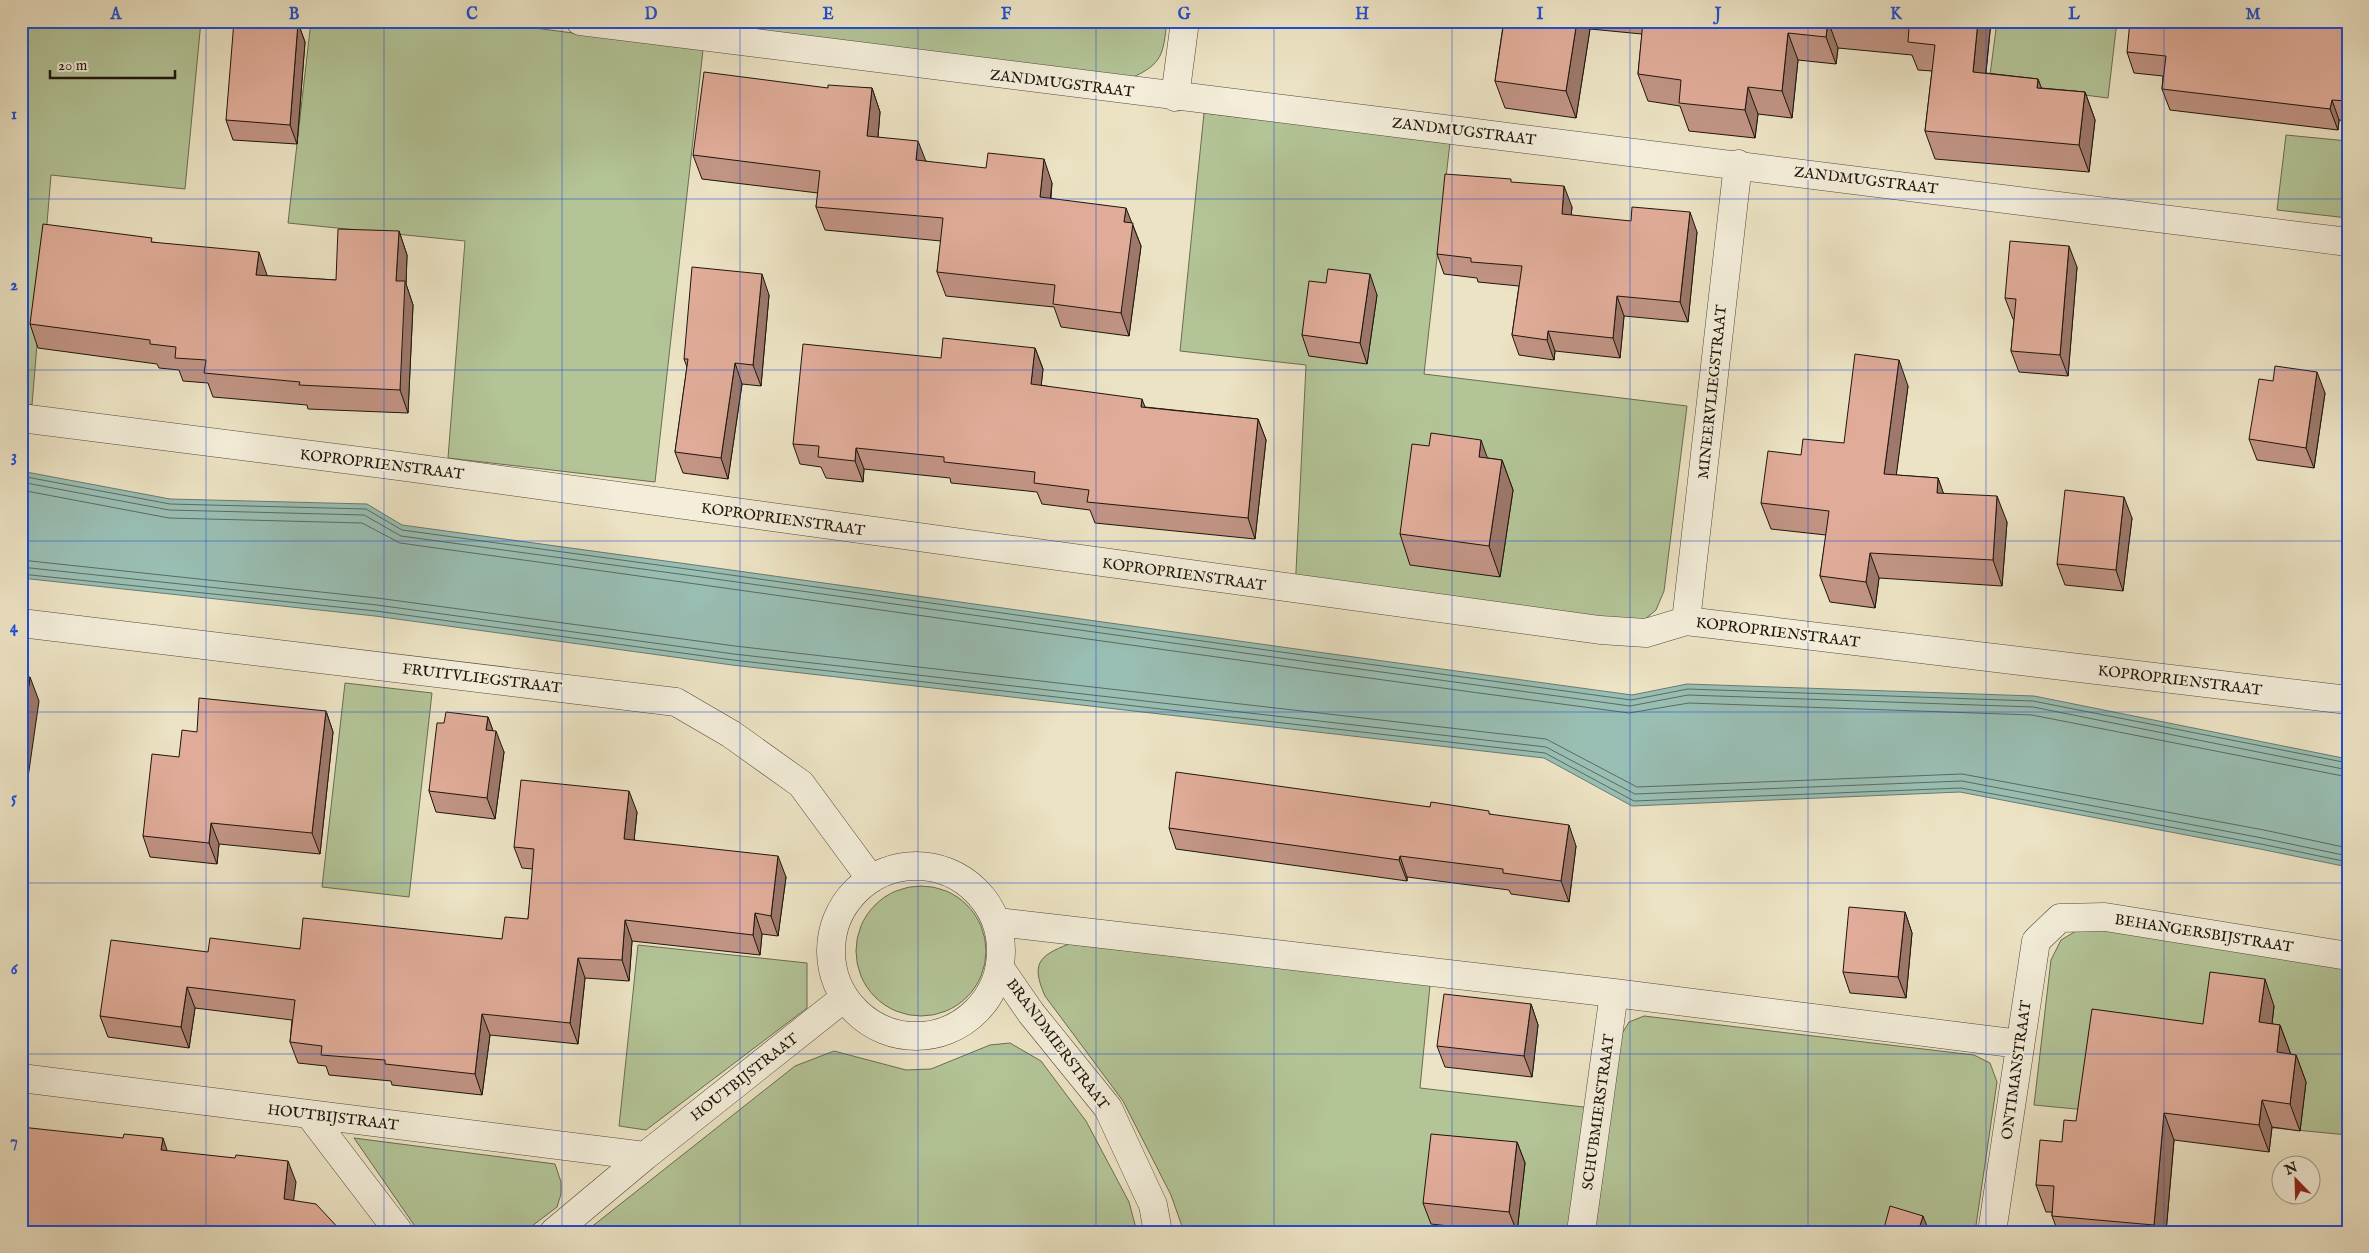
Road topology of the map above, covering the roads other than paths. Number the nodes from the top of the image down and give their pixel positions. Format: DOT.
graph roads {
  1 [pos="580,21"];
  2 [pos="1186,21"];
  3 [pos="1174,97"];
  4 [pos="1738,164"];
  5 [pos="2348,242"];
  6 [pos="21,418"];
  7 [pos="1686,621"];
  8 [pos="21,623"];
  9 [pos="2348,700"];
  10 [pos="871,879"];
  11 [pos="2060,918"];
  12 [pos="997,922"];
  13 [pos="2348,956"];
  14 [pos="1000,968"];
  15 [pos="1614,993"];
  16 [pos="844,998"];
  17 [pos="2020,1044"];
  18 [pos="21,1078"];
  19 [pos="309,1114"];
  20 [pos="645,1156"];
  21 [pos="399,1232"];
  22 [pos="554,1232"];
  23 [pos="1158,1232"];
  24 [pos="1581,1232"];
  25 [pos="1992,1232"];
  1 -- 3 [label="street, ZANDMUGSTRAAT"];
  2 -- 3 [label="street"];
  3 -- 4 [label="street, ZANDMUGSTRAAT"];
  4 -- 5 [label="street, ZANDMUGSTRAAT"];
  4 -- 7 [label="street, MINEERVLIEGSTRAAT"];
  6 -- 7 [label="street, KOPROPRIENSTRAAT"];
  7 -- 9 [label="street, KOPROPRIENSTRAAT"];
  8 -- 10 [label="street, FRUITVLIEGSTRAAT"];
  10 -- 12 [label="street"];
  10 -- 16 [label="street"];
  11 -- 13 [label="street, BEHANGERSBIJSTRAAT"];
  11 -- 17 [label="street, ONTIMANSTRAAT"];
  12 -- 14 [label="street"];
  12 -- 15 [label="street"];
  14 -- 16 [label="street"];
  14 -- 23 [label="street, BRANDMIERSTRAAT"];
  15 -- 17 [label="street"];
  15 -- 24 [label="street, SCHUBMIERSTRAAT"];
  16 -- 20 [label="street, HOUTBIJSTRAAT"];
  17 -- 25 [label="street, ONTIMANSTRAAT"];
  18 -- 19 [label="street, HOUTBIJSTRAAT"];
  19 -- 20 [label="street, HOUTBIJSTRAAT"];
  19 -- 21 [label="street"];
  20 -- 22 [label="street, HOUTBIJSTRAAT"];
}
